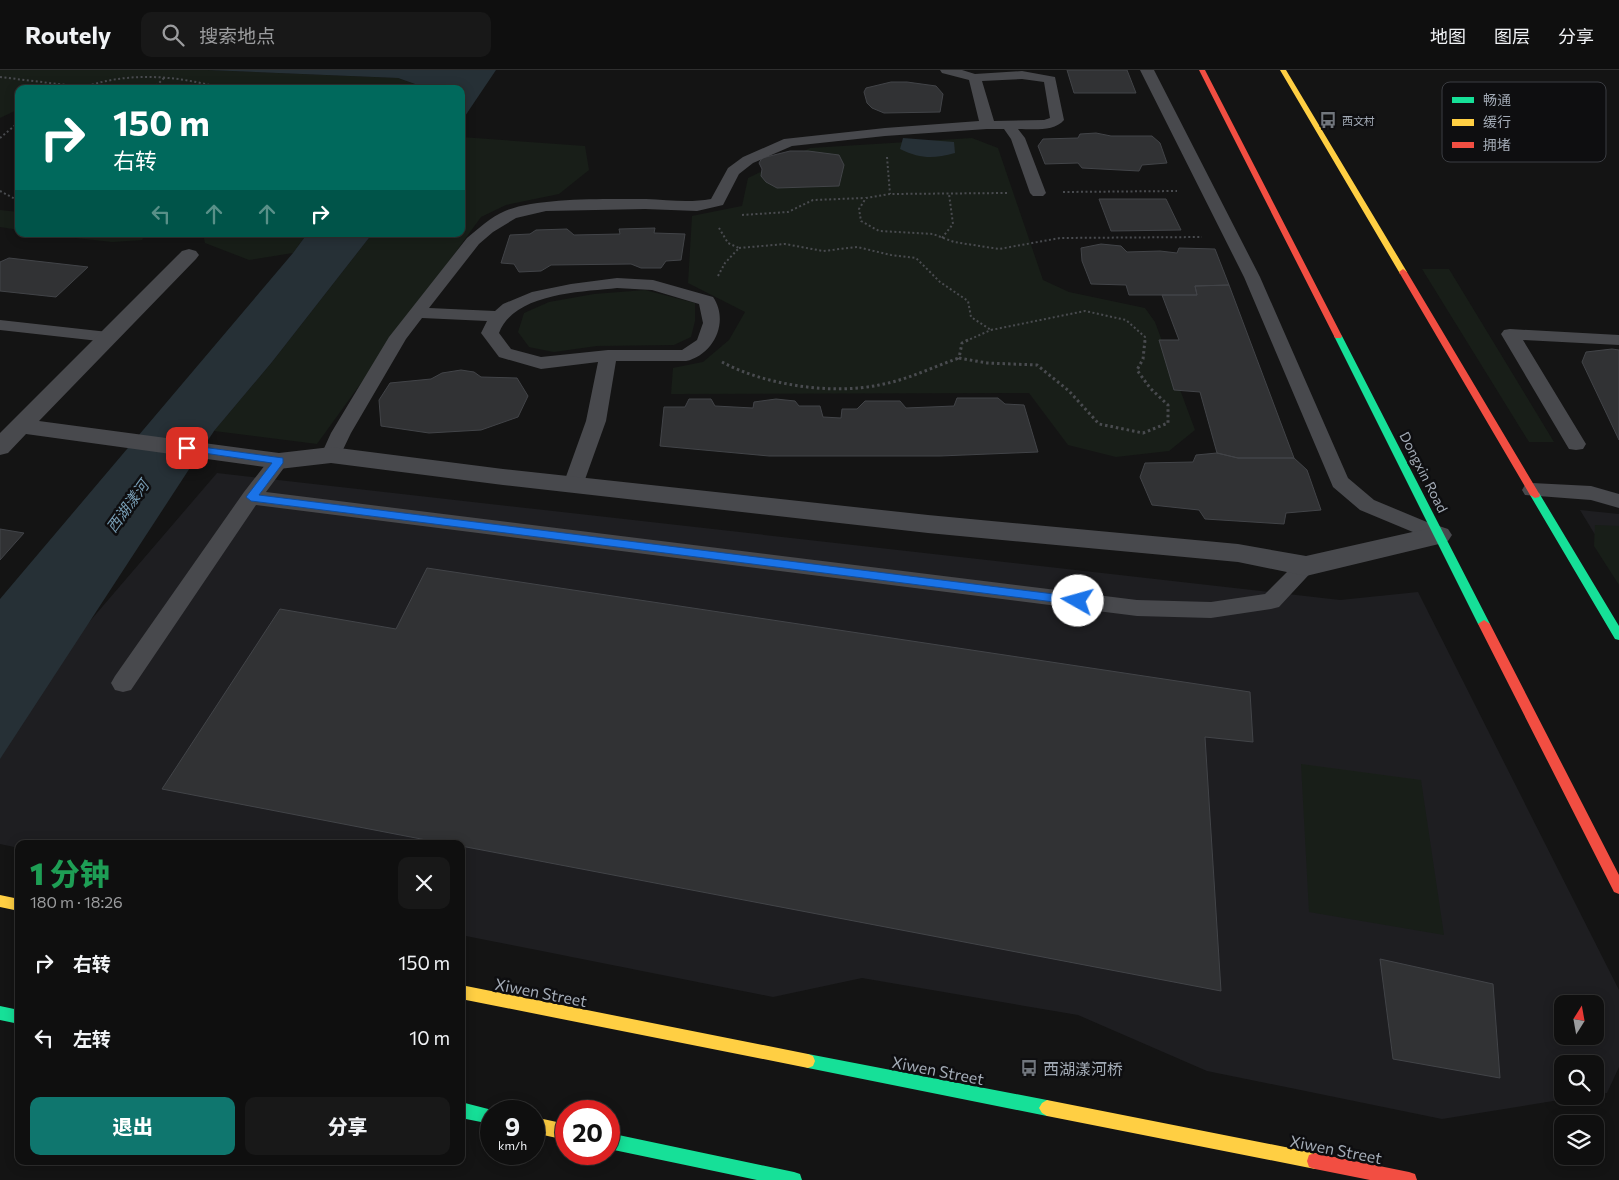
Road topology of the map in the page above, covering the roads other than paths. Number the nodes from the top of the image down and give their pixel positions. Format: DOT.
graph roads {
  1 [pos="947,70"];
  2 [pos="1147,70"];
  3 [pos="1202,70"];
  4 [pos="1282,70"];
  5 [pos="975,78"];
  6 [pos="988,125"];
  7 [pos="1008,125"];
  8 [pos="1038,193"];
  9 [pos="188,255"];
  10 [pos="417,313"];
  11 [pos="499,316"];
  12 [pos="0,325"];
  13 [pos="108,337"];
  14 [pos="1619,340"];
  15 [pos="608,354"];
  16 [pos="21,426"];
  17 [pos="1576,444"];
  18 [pos="0,447"];
  19 [pos="331,455"];
  20 [pos="279,460"];
  21 [pos="573,485"];
  22 [pos="1532,490"];
  23 [pos="251,497"];
  24 [pos="1619,501"];
  25 [pos="1439,535"];
  26 [pos="1306,566"];
  27 [pos="1619,636"];
  28 [pos="123,683"];
  29 [pos="1619,888"];
  30 [pos="0,901"];
  31 [pos="15,904"];
  32 [pos="465,993"];
  33 [pos="0,1013"];
  34 [pos="15,1016"];
  35 [pos="465,1111"];
  36 [pos="480,1114"];
  37 [pos="620,1143"];
  38 [pos="794,1180"];
  39 [pos="1409,1180"];
  1 -- 5 [label="lane"];
  2 -- 25 [label="lane"];
  3 -- 25 [label="main road, Dongxin Road"];
  4 -- 22 [label="main road"];
  5 -- 6 [label="lane"];
  5 -- 7 [label="lane"];
  6 -- 7 [label="lane"];
  6 -- 10 [label="lane"];
  7 -- 8 [label="lane"];
  9 -- 13 [label="street"];
  10 -- 11 [label="lane"];
  10 -- 19 [label="lane"];
  11 -- 15 [label="lane"];
  11 -- 15 [label="lane"];
  12 -- 13 [label="lane"];
  13 -- 16 [label="street"];
  14 -- 17 [label="lane"];
  15 -- 21 [label="lane"];
  16 -- 18 [label="street"];
  16 -- 20 [label="street"];
  19 -- 20 [label="street"];
  19 -- 21 [label="street"];
  20 -- 23 [label="lane"];
  21 -- 26 [label="street"];
  22 -- 24 [label="lane"];
  22 -- 27 [label="main road"];
  23 -- 26 [label="lane"];
  23 -- 28 [label="lane"];
  25 -- 26 [label="street"];
  25 -- 29 [label="main road, Dongxin Road"];
  30 -- 31 [label="main road"];
  32 -- 39 [label="main road, Xiwen Street"];
  33 -- 34 [label="main road"];
  35 -- 36 [label="main road"];
  37 -- 38 [label="main road"];
}
